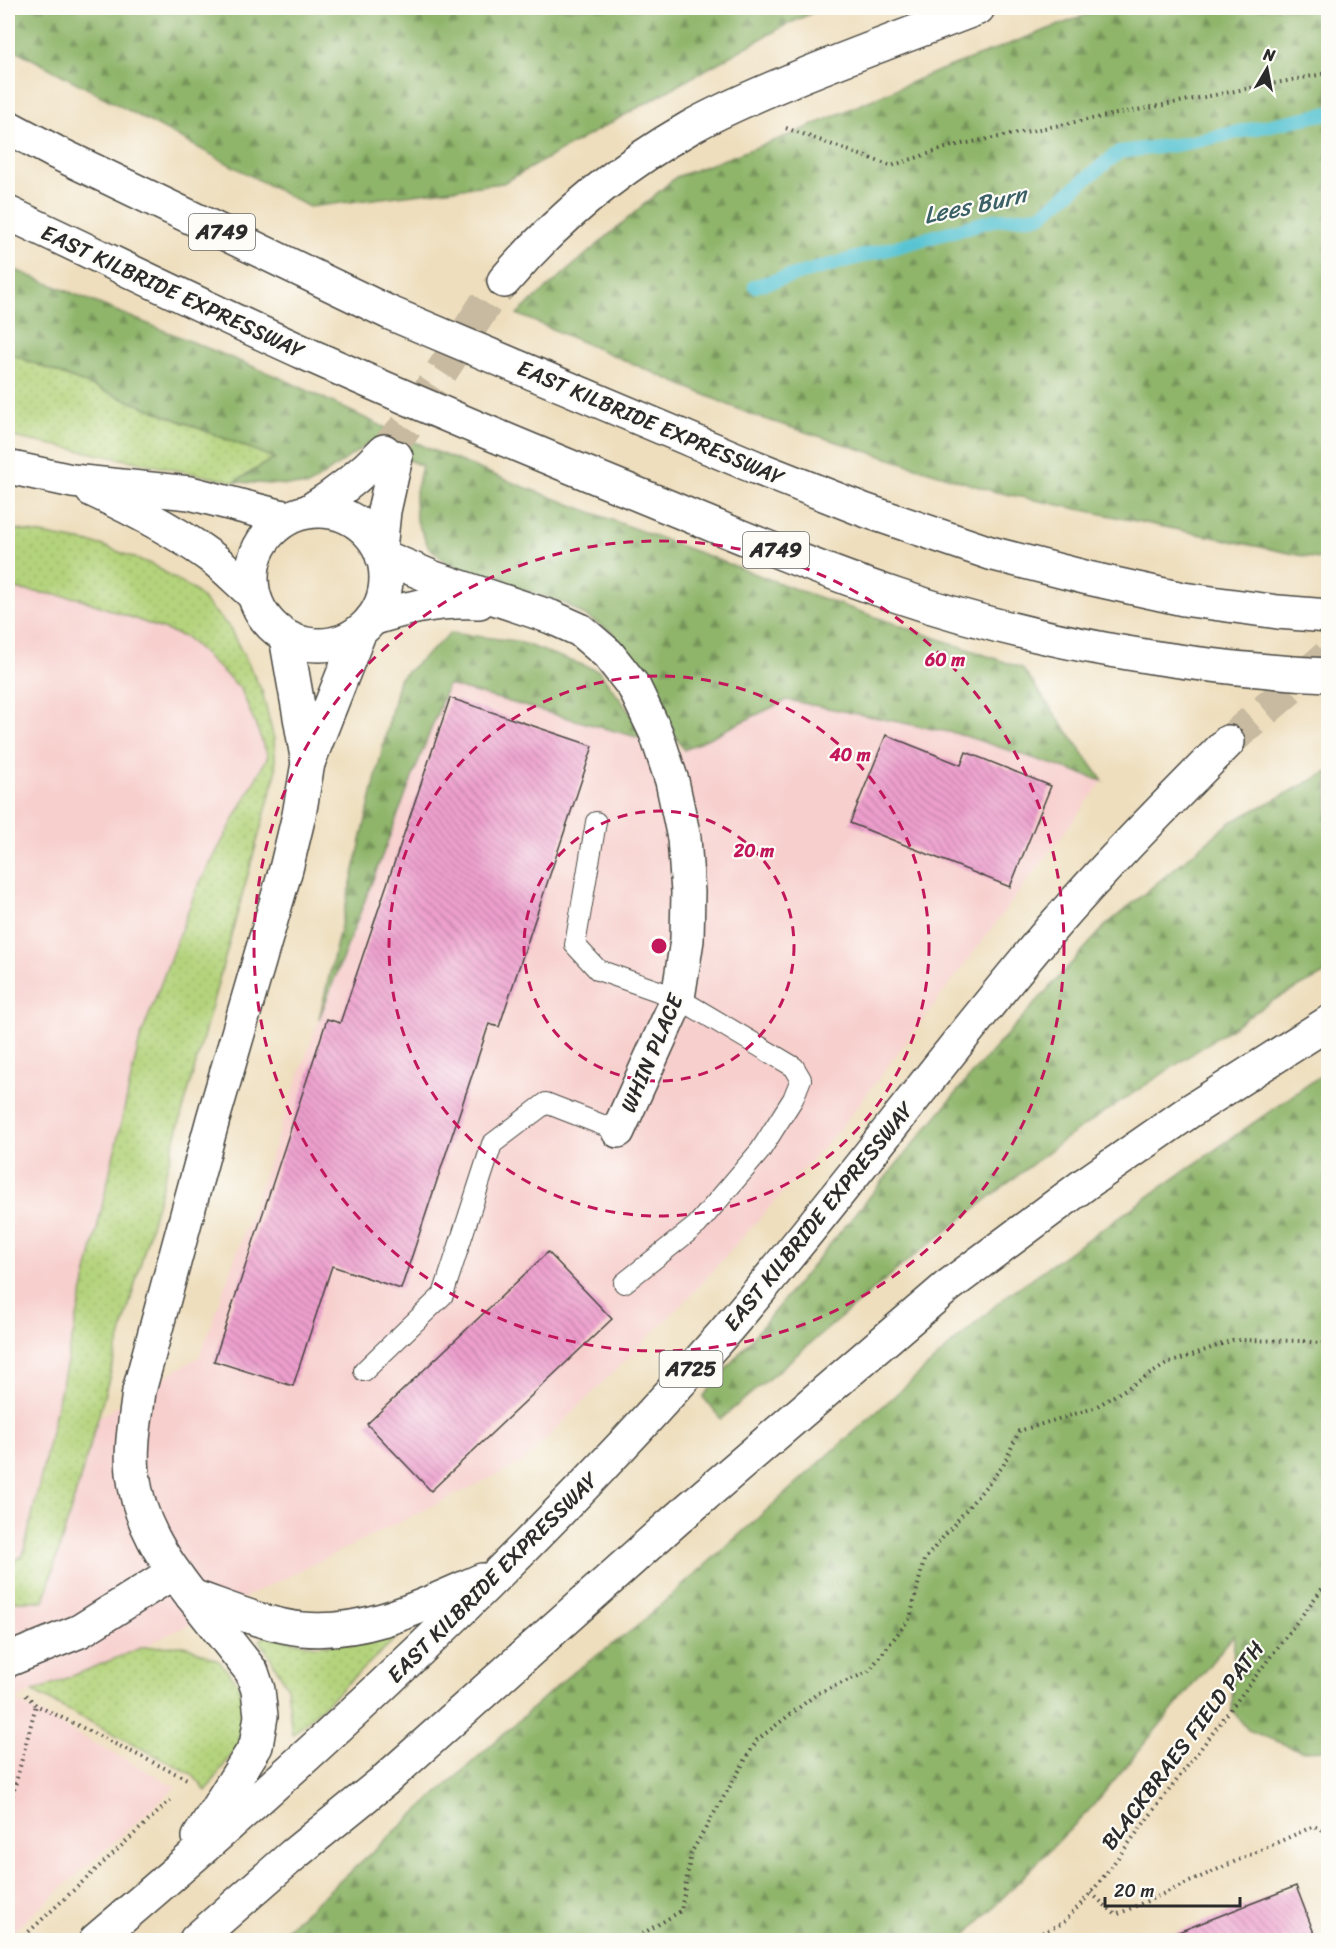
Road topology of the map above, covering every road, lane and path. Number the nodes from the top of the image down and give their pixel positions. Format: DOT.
graph roads {
  1 [pos="978,8"];
  2 [pos="1329,73"];
  3 [pos="8,127"];
  4 [pos="795,133"];
  5 [pos="8,213"];
  6 [pos="504,280"];
  7 [pos="8,467"];
  8 [pos="72,481"];
  9 [pos="298,514"];
  10 [pos="381,553"];
  11 [pos="253,594"];
  12 [pos="511,605"];
  13 [pos="1329,616"];
  14 [pos="366,625"];
  15 [pos="286,637"];
  16 [pos="1329,675"];
  17 [pos="1228,742"];
  18 [pos="308,763"];
  19 [pos="596,822"];
  20 [pos="678,998"];
  21 [pos="1329,1023"];
  22 [pos="618,1131"];
  23 [pos="624,1283"];
  24 [pos="1329,1344"];
  25 [pos="364,1371"];
  26 [pos="501,1571"];
  27 [pos="1329,1581"];
  28 [pos="183,1584"];
  29 [pos="8,1660"];
  30 [pos="22,1690"];
  31 [pos="36,1706"];
  32 [pos="182,1790"];
  33 [pos="174,1797"];
  34 [pos="8,1813"];
  35 [pos="1329,1832"];
  36 [pos="168,1880"];
  37 [pos="1091,1893"];
  38 [pos="20,1941"];
  39 [pos="96,1941"];
  40 [pos="196,1941"];
  41 [pos="632,1941"];
  42 [pos="1026,1941"];
  1 -- 6 [label="main road"];
  2 -- 4 [label="path"];
  3 -- 13 [label="main road, EAST KILBRIDE EXPRESSWAY / A749"];
  5 -- 16 [label="main road, EAST KILBRIDE EXPRESSWAY / A749"];
  7 -- 8 [label="main road"];
  8 -- 9 [label="main road"];
  8 -- 11 [label="main road"];
  9 -- 10 [label="main road"];
  9 -- 10 [label="main road"];
  9 -- 11 [label="main road"];
  10 -- 12 [label="main road, WHIN PLACE"];
  10 -- 14 [label="main road"];
  11 -- 15 [label="main road"];
  12 -- 14 [label="main road, WHIN PLACE"];
  12 -- 20 [label="main road, WHIN PLACE"];
  14 -- 15 [label="main road"];
  14 -- 18 [label="main road"];
  15 -- 18 [label="main road"];
  17 -- 26 [label="main road, EAST KILBRIDE EXPRESSWAY / A725"];
  18 -- 28 [label="main road"];
  19 -- 20 [label="lane"];
  20 -- 22 [label="main road, WHIN PLACE"];
  20 -- 23 [label="lane"];
  21 -- 40 [label="main road"];
  22 -- 25 [label="lane, WHIN PLACE"];
  24 -- 41 [label="path"];
  26 -- 28 [label="main road"];
  26 -- 36 [label="main road, EAST KILBRIDE EXPRESSWAY / A725"];
  27 -- 37 [label="path, BLACKBRAES FIELD PATH"];
  28 -- 29 [label="main road"];
  28 -- 36 [label="main road"];
  30 -- 31 [label="path"];
  31 -- 32 [label="path"];
  31 -- 34 [label="path"];
  33 -- 38 [label="path"];
  35 -- 37 [label="path"];
  36 -- 39 [label="main road, EAST KILBRIDE EXPRESSWAY / A725"];
  37 -- 42 [label="path, BLACKBRAES FIELD PATH"];
}
